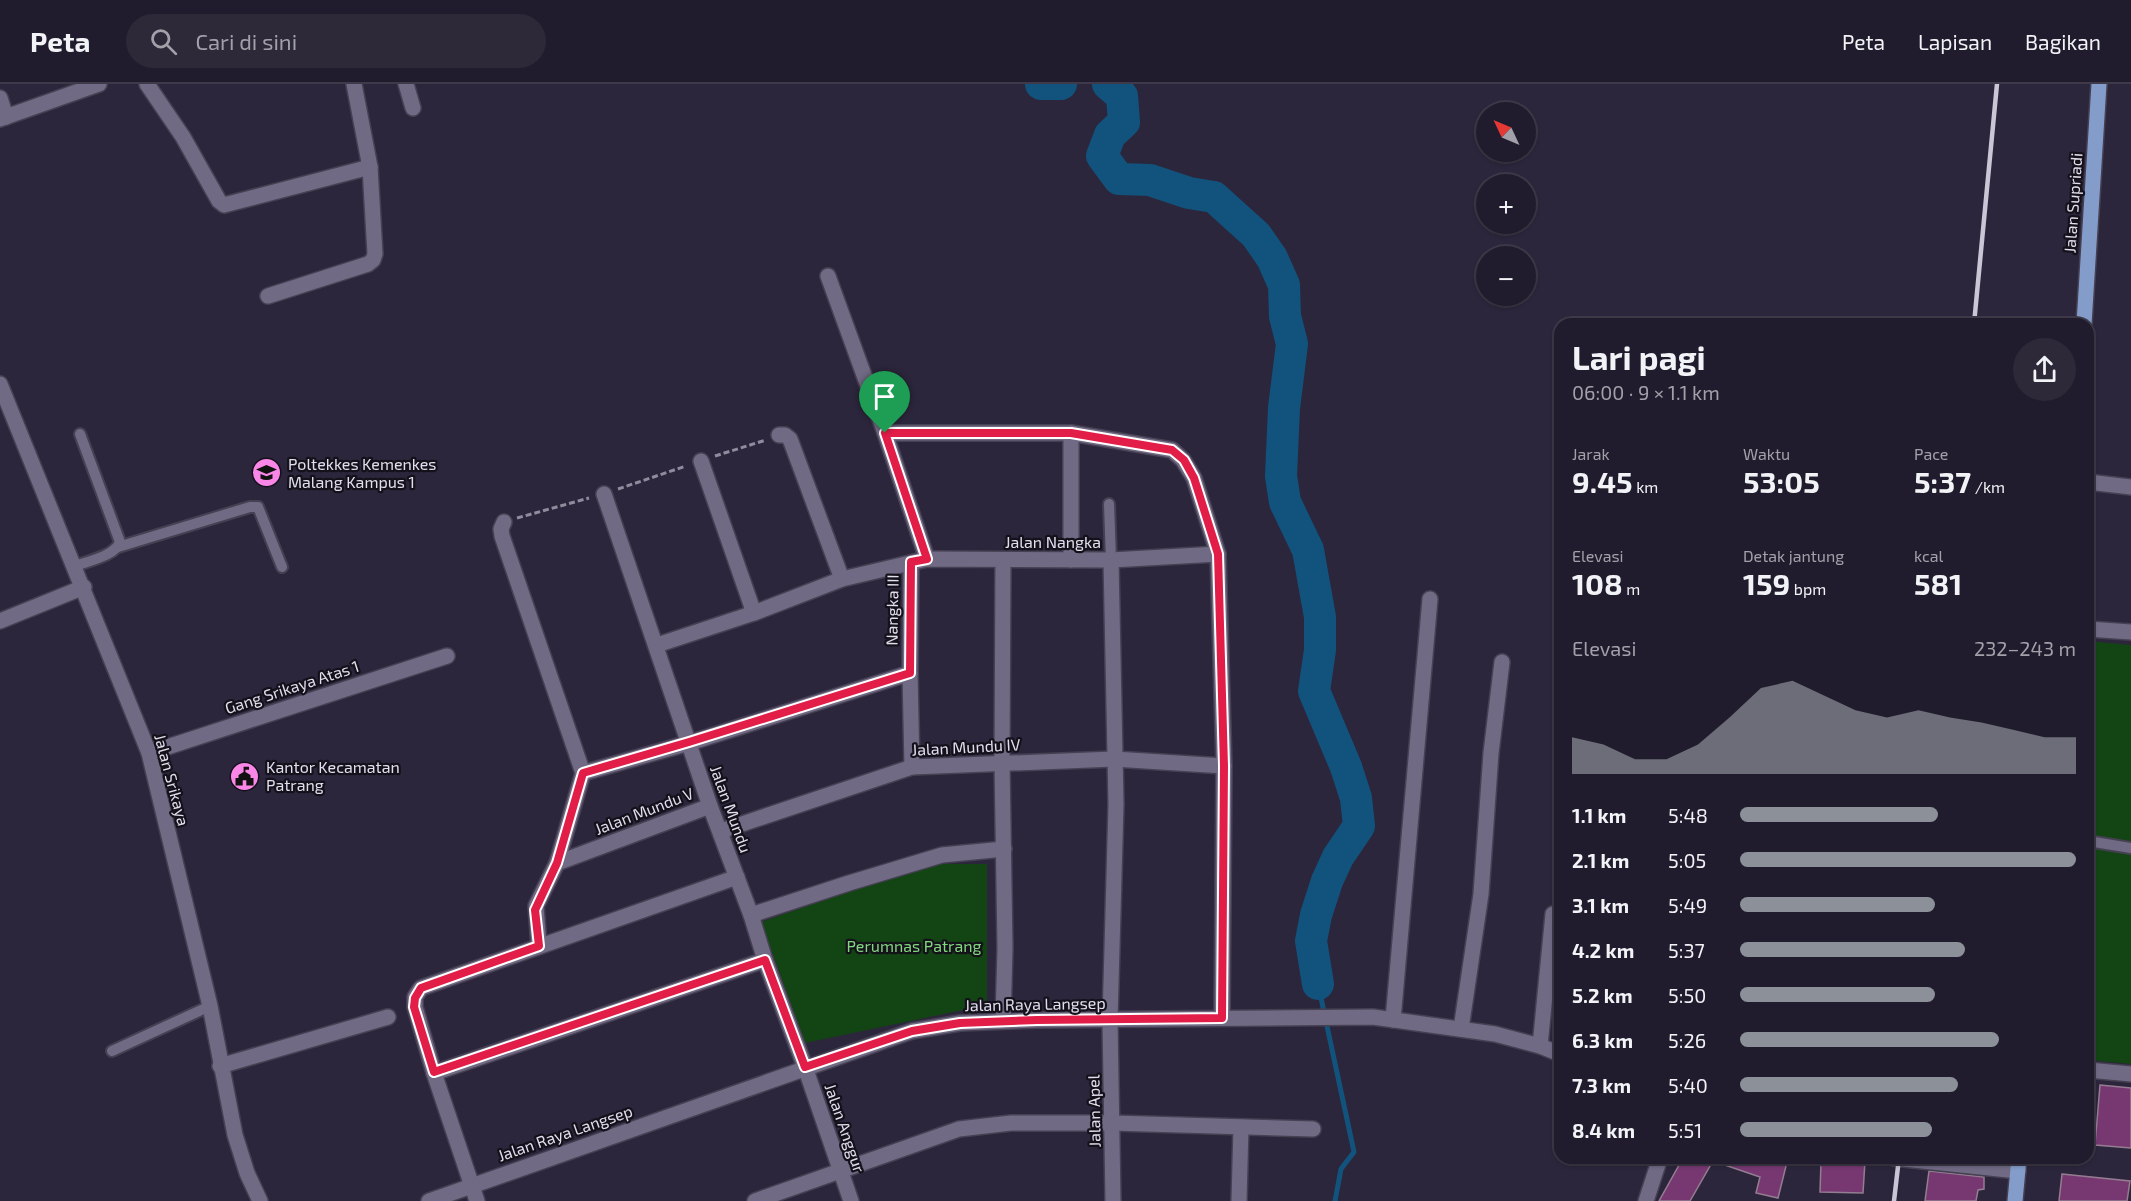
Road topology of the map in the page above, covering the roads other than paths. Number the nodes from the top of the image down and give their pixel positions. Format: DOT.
graph roads {
  1 [pos="99,84"];
  2 [pos="147,84"];
  3 [pos="354,84"];
  4 [pos="406,84"];
  5 [pos="2099,84"];
  6 [pos="0,98"];
  7 [pos="413,108"];
  8 [pos="3,118"];
  9 [pos="370,167"];
  10 [pos="828,276"];
  11 [pos="268,296"];
  12 [pos="2084,318"];
  13 [pos="1,391"];
  14 [pos="885,433"];
  15 [pos="1071,433"];
  16 [pos="80,434"];
  17 [pos="779,435"];
  18 [pos="701,461"];
  19 [pos="2094,483"];
  20 [pos="2131,487"];
  21 [pos="604,494"];
  22 [pos="1109,504"];
  23 [pos="504,522"];
  24 [pos="118,548"];
  25 [pos="1218,554"];
  26 [pos="927,559"];
  27 [pos="1003,560"];
  28 [pos="1071,560"];
  29 [pos="1111,560"];
  30 [pos="911,562"];
  31 [pos="75,566"];
  32 [pos="282,567"];
  33 [pos="842,579"];
  34 [pos="84,587"];
  35 [pos="1430,598"];
  36 [pos="754,613"];
  37 [pos="0,621"];
  38 [pos="2094,629"];
  39 [pos="2131,632"];
  40 [pos="657,645"];
  41 [pos="447,656"];
  42 [pos="1502,662"];
  43 [pos="910,673"];
  44 [pos="689,742"];
  45 [pos="149,753"];
  46 [pos="1114,759"];
  47 [pos="1002,762"];
  48 [pos="912,766"];
  49 [pos="1224,766"];
  50 [pos="583,773"];
  51 [pos="710,806"];
  52 [pos="721,831"];
  53 [pos="2094,842"];
  54 [pos="2131,848"];
  55 [pos="1004,849"];
  56 [pos="557,863"];
  57 [pos="737,877"];
  58 [pos="1553,914"];
  59 [pos="752,915"];
  60 [pos="539,946"];
  61 [pos="765,960"];
  62 [pos="210,1006"];
  63 [pos="388,1017"];
  64 [pos="1222,1018"];
  65 [pos="1110,1020"];
  66 [pos="1393,1020"];
  67 [pos="1003,1021"];
  68 [pos="1461,1029"];
  69 [pos="1540,1046"];
  70 [pos="112,1051"];
  71 [pos="1554,1052"];
  72 [pos="220,1066"];
  73 [pos="805,1067"];
  74 [pos="2094,1071"];
  75 [pos="434,1072"];
  76 [pos="2131,1074"];
  77 [pos="1113,1124"];
  78 [pos="1241,1127"];
  79 [pos="1313,1129"];
  80 [pos="1658,1164"];
  81 [pos="2018,1164"];
  82 [pos="841,1170"];
  83 [pos="471,1185"];
  84 [pos="260,1201"];
  85 [pos="429,1201"];
  86 [pos="477,1201"];
  87 [pos="755,1201"];
  88 [pos="851,1201"];
  89 [pos="1113,1201"];
  90 [pos="1239,1201"];
  91 [pos="1646,1201"];
  92 [pos="2015,1201"];
  1 -- 8 [label="street"];
  2 -- 9 [label="street"];
  3 -- 9 [label="street"];
  4 -- 7 [label="street"];
  5 -- 12 [label="main road, Jalan Supriadi"];
  6 -- 8 [label="street"];
  9 -- 11 [label="street"];
  10 -- 14 [label="street"];
  13 -- 31 [label="street, Jalan Srikaya"];
  14 -- 15 [label="street"];
  14 -- 26 [label="street"];
  15 -- 25 [label="street"];
  15 -- 28 [label="street"];
  16 -- 24 [label="lane"];
  17 -- 33 [label="street"];
  18 -- 36 [label="street"];
  19 -- 20 [label="street"];
  21 -- 40 [label="street, Jalan Mundu"];
  22 -- 29 [label="lane"];
  23 -- 50 [label="street"];
  24 -- 31 [label="lane"];
  24 -- 32 [label="lane"];
  25 -- 29 [label="street"];
  25 -- 49 [label="street"];
  26 -- 27 [label="street, Jalan Nangka"];
  26 -- 30 [label="street, Jalan Nangka"];
  27 -- 28 [label="street, Jalan Nangka"];
  27 -- 47 [label="street"];
  28 -- 29 [label="street, Jalan Nangka"];
  29 -- 46 [label="street, Jalan Nangka"];
  30 -- 33 [label="street, Jalan Nangka"];
  30 -- 43 [label="street, Nangka III"];
  31 -- 34 [label="street, Jalan Srikaya"];
  33 -- 36 [label="street, Jalan Nangka"];
  34 -- 37 [label="street"];
  34 -- 45 [label="street, Jalan Srikaya"];
  35 -- 66 [label="street"];
  36 -- 40 [label="street, Jalan Nangka"];
  38 -- 39 [label="street"];
  40 -- 44 [label="street, Jalan Mundu"];
  41 -- 45 [label="street, Gang Srikaya Atas 1"];
  42 -- 68 [label="street"];
  43 -- 44 [label="street"];
  43 -- 48 [label="street, Nangka III"];
  44 -- 50 [label="street"];
  44 -- 51 [label="street, Jalan Mundu"];
  45 -- 62 [label="street, Jalan Srikaya"];
  46 -- 47 [label="street, Jalan Mundu IV"];
  46 -- 49 [label="street, Jalan Mundu IV"];
  46 -- 65 [label="street, Jalan Nangka"];
  47 -- 48 [label="street, Jalan Mundu IV"];
  47 -- 55 [label="street"];
  48 -- 52 [label="street, Jalan Mundu IV"];
  49 -- 64 [label="street"];
  50 -- 56 [label="street"];
  51 -- 52 [label="street, Jalan Mundu"];
  51 -- 56 [label="street, Jalan Mundu V"];
  52 -- 57 [label="street, Jalan Mundu"];
  53 -- 54 [label="lane"];
  55 -- 59 [label="street"];
  55 -- 67 [label="street"];
  56 -- 60 [label="street"];
  57 -- 59 [label="street, Jalan Mundu"];
  57 -- 60 [label="street"];
  58 -- 69 [label="street"];
  59 -- 61 [label="street, Jalan Mundu"];
  60 -- 75 [label="street"];
  61 -- 73 [label="street, Jalan Mundu"];
  61 -- 75 [label="street"];
  62 -- 70 [label="lane"];
  62 -- 72 [label="street, Jalan Srikaya"];
  63 -- 72 [label="street"];
  64 -- 65 [label="street, Jalan Raya Langsep"];
  64 -- 66 [label="street, Jalan Raya Langsep"];
  65 -- 67 [label="street, Jalan Raya Langsep"];
  65 -- 77 [label="street, Jalan Apel"];
  66 -- 68 [label="street, Jalan Raya Langsep"];
  67 -- 73 [label="street, Jalan Raya Langsep"];
  68 -- 69 [label="street, Jalan Raya Langsep"];
  69 -- 71 [label="street, Jalan Raya Langsep"];
  72 -- 84 [label="street, Jalan Srikaya"];
  73 -- 82 [label="street, Jalan Anggur"];
  73 -- 83 [label="street, Jalan Raya Langsep"];
  74 -- 76 [label="street"];
  75 -- 83 [label="street"];
  77 -- 78 [label="street"];
  77 -- 82 [label="street"];
  77 -- 89 [label="street, Jalan Apel"];
  78 -- 79 [label="street"];
  78 -- 90 [label="street"];
  80 -- 91 [label="street"];
  81 -- 92 [label="main road"];
  82 -- 87 [label="street"];
  82 -- 88 [label="street, Jalan Anggur"];
  83 -- 85 [label="street, Jalan Raya Langsep"];
  83 -- 86 [label="street"];
}
